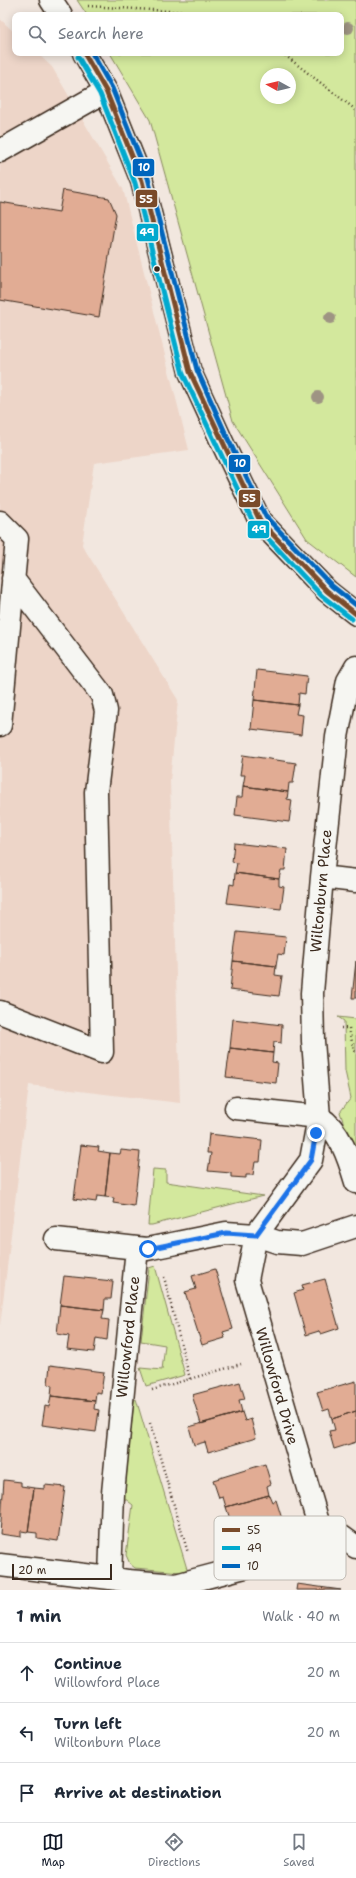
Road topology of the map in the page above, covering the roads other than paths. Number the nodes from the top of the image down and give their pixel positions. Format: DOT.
graph roads {
  1 [pos="86,56"];
  2 [pos="106,91"];
  3 [pos="0,151"];
  4 [pos="0,522"];
  5 [pos="13,579"];
  6 [pos="356,614"];
  7 [pos="356,667"];
  8 [pos="0,725"];
  9 [pos="322,877"];
  10 [pos="356,881"];
  11 [pos="0,1012"];
  12 [pos="236,1108"];
  13 [pos="319,1117"];
  14 [pos="356,1182"];
  15 [pos="356,1226"];
  16 [pos="256,1235"];
  17 [pos="56,1239"];
  18 [pos="147,1248"];
  19 [pos="316,1516"];
  20 [pos="346,1540"];
  21 [pos="356,1547"];
  22 [pos="0,1565"];
  23 [pos="214,1575"];
  24 [pos="110,1578"];
  1 -- 2 [label="street"];
  2 -- 3 [label="street"];
  2 -- 6 [label="street"];
  4 -- 5 [label="street"];
  5 -- 8 [label="street"];
  5 -- 11 [label="street"];
  7 -- 9 [label="street, Wiltonburn Place"];
  9 -- 10 [label="street"];
  9 -- 13 [label="street, Wiltonburn Place"];
  12 -- 13 [label="street"];
  13 -- 14 [label="street"];
  13 -- 16 [label="street, Wiltonburn Place"];
  15 -- 16 [label="street"];
  16 -- 18 [label="street"];
  16 -- 19 [label="street, Willowford Drive"];
  17 -- 18 [label="street"];
  18 -- 24 [label="street, Willowford Place"];
  20 -- 21 [label="street"];
  22 -- 24 [label="street"];
  23 -- 24 [label="street"];
}
